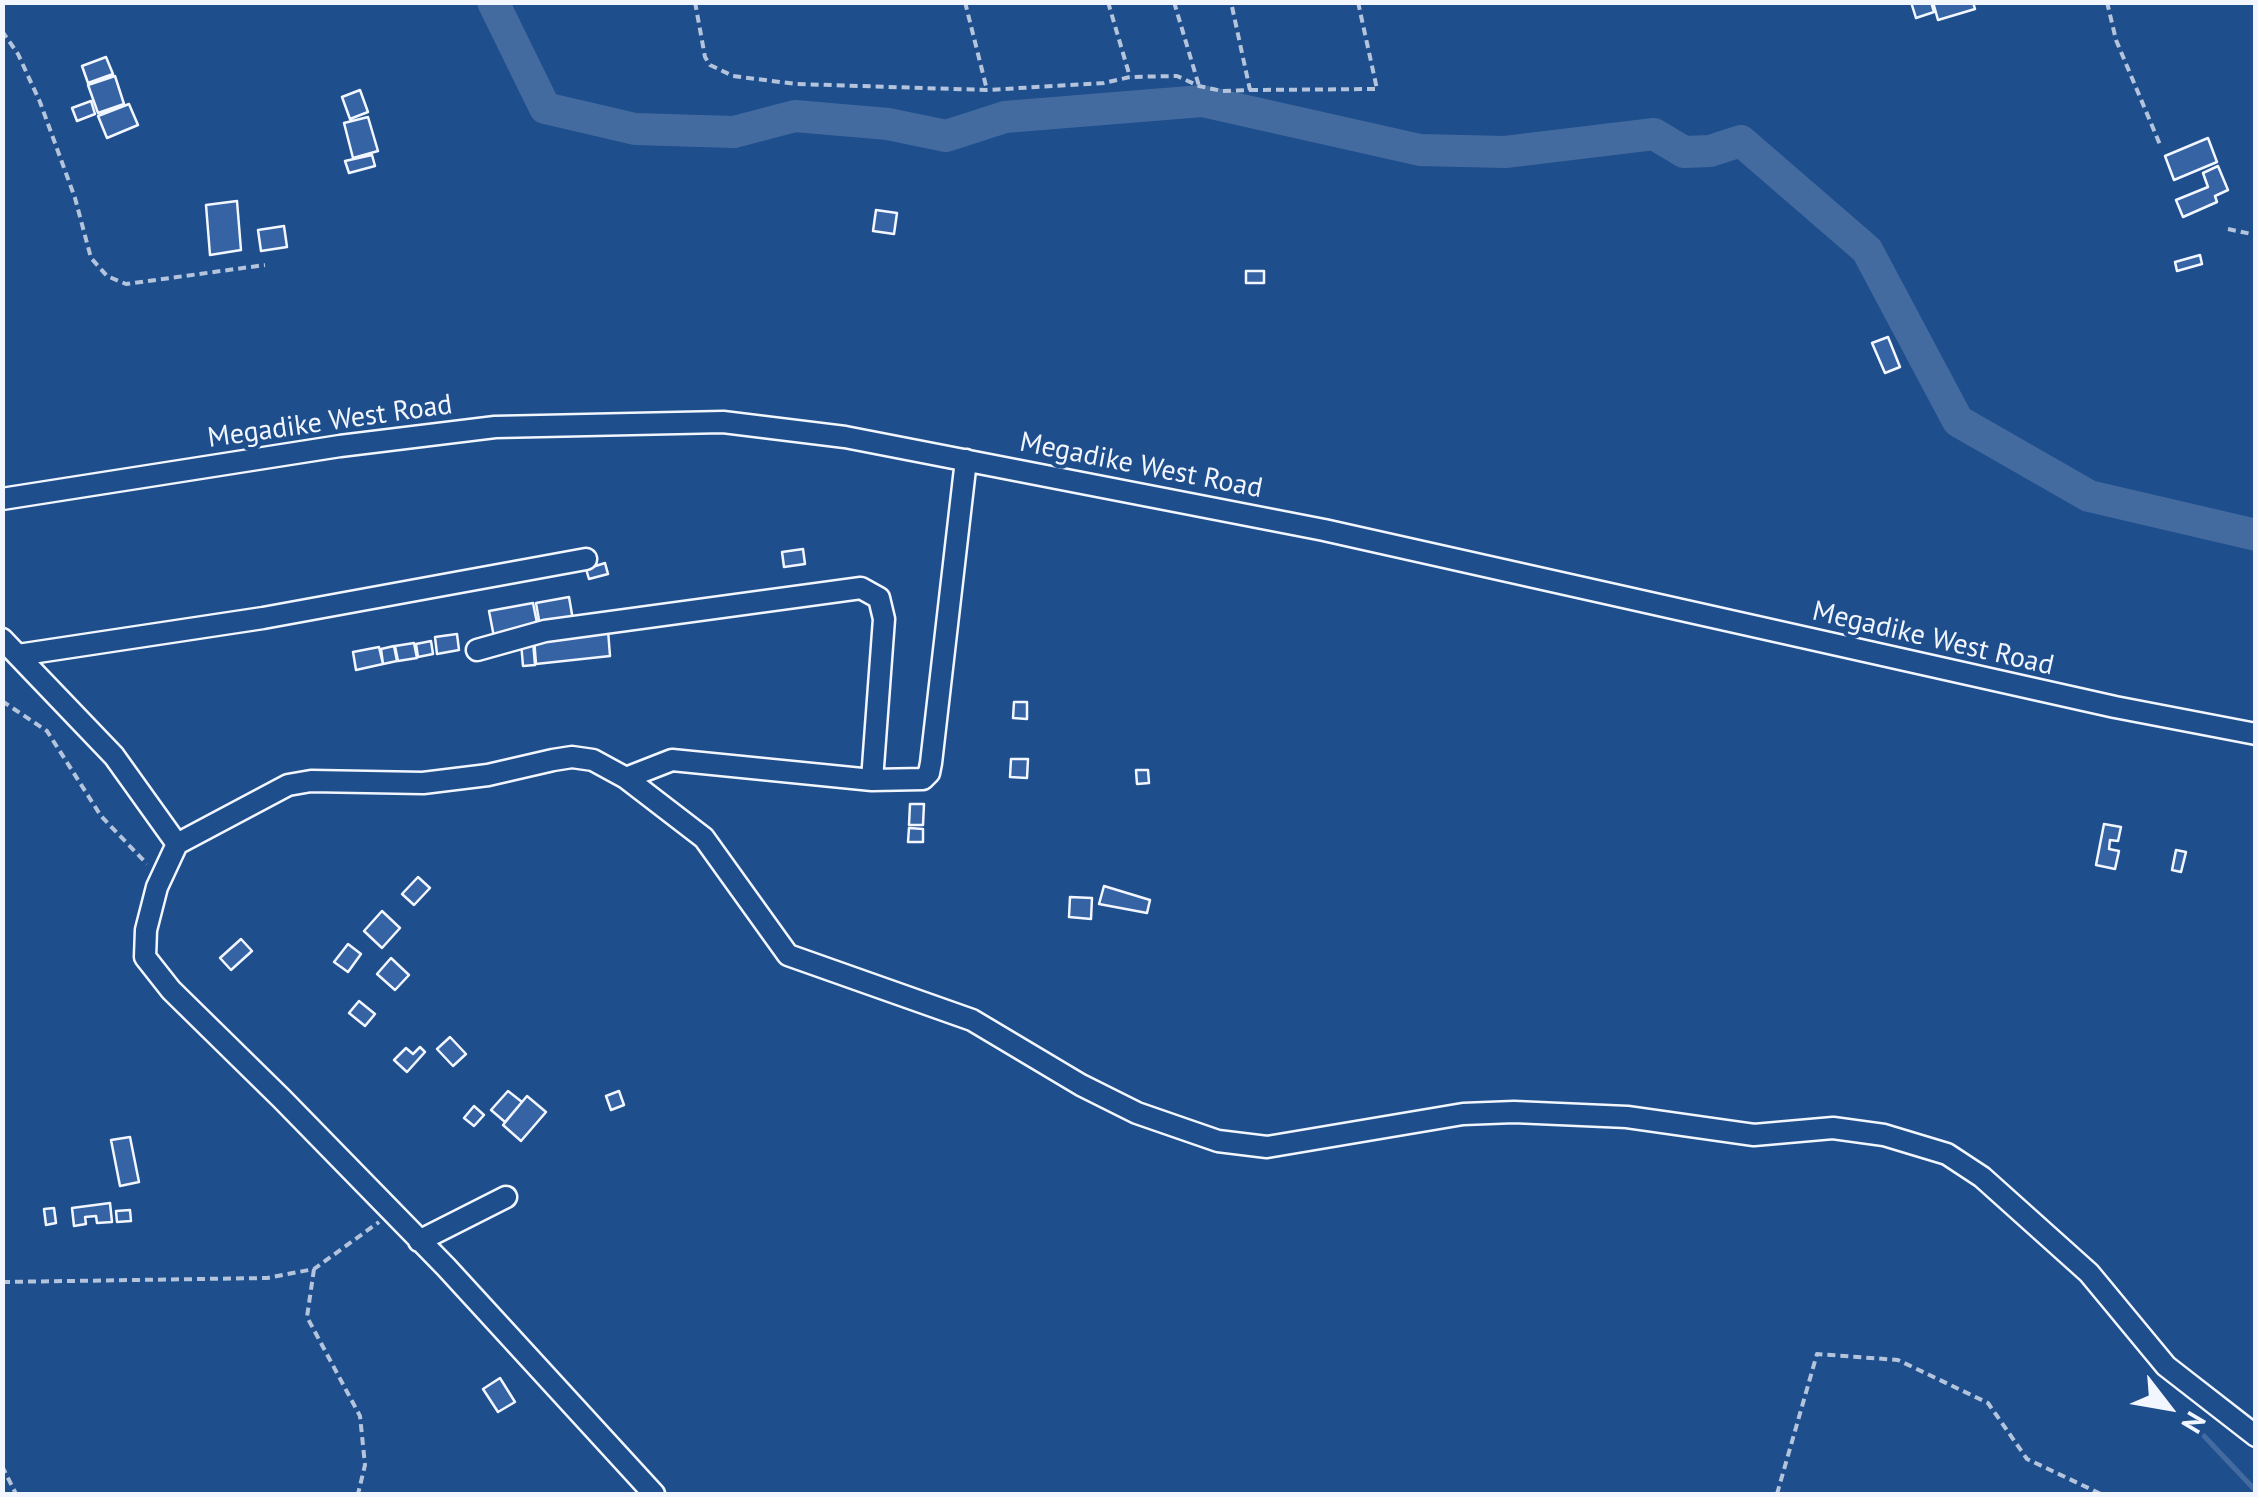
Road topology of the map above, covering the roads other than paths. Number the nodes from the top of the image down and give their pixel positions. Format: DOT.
graph roads {
  1 [pos="966,460"];
  2 [pos="2,500"];
  3 [pos="586,559"];
  4 [pos="2,640"];
  5 [pos="478,650"];
  6 [pos="18,655"];
  7 [pos="2256,734"];
  8 [pos="626,778"];
  9 [pos="872,780"];
  10 [pos="177,844"];
  11 [pos="506,1197"];
  12 [pos="420,1241"];
  13 [pos="2256,1436"];
  14 [pos="654,1494"];
  1 -- 2 [label="street, Megadike West Road"];
  1 -- 7 [label="street, Megadike West Road"];
  1 -- 9 [label="street"];
  3 -- 6 [label="street"];
  4 -- 6 [label="street"];
  5 -- 9 [label="street"];
  6 -- 10 [label="street"];
  8 -- 9 [label="street"];
  8 -- 10 [label="street"];
  8 -- 13 [label="street"];
  10 -- 12 [label="street"];
  11 -- 12 [label="street"];
  12 -- 14 [label="street"];
}
